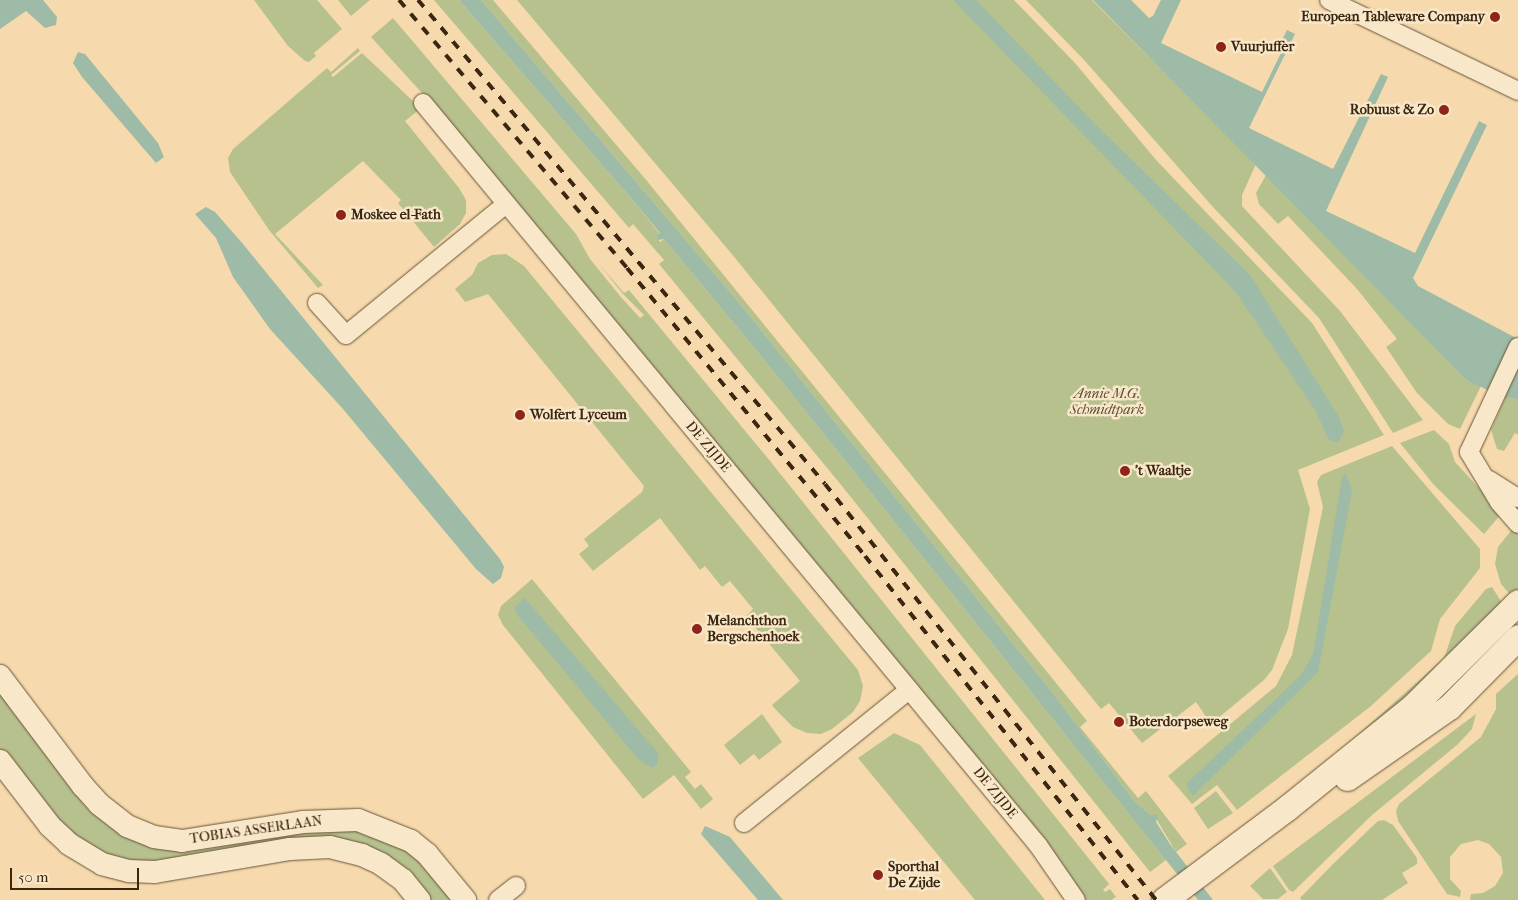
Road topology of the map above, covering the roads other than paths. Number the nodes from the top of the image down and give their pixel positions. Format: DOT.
graph roads {
  1 [pos="1329,0"];
  2 [pos="1518,92"];
  3 [pos="423,103"];
  4 [pos="506,204"];
  5 [pos="317,303"];
  6 [pos="1518,347"];
  7 [pos="1489,480"];
  8 [pos="1518,498"];
  9 [pos="1518,524"];
  10 [pos="1518,602"];
  11 [pos="1518,637"];
  12 [pos="0,676"];
  13 [pos="909,690"];
  14 [pos="0,760"];
  15 [pos="744,823"];
  16 [pos="1240,850"];
  17 [pos="516,886"];
  18 [pos="419,900"];
  19 [pos="465,900"];
  20 [pos="498,900"];
  21 [pos="1076,900"];
  22 [pos="1164,900"];
  23 [pos="1180,900"];
  1 -- 2 [label="street"];
  3 -- 4 [label="street, DE ZIJDE"];
  4 -- 5 [label="street"];
  4 -- 13 [label="street, DE ZIJDE"];
  6 -- 7 [label="street"];
  7 -- 8 [label="street"];
  7 -- 9 [label="street"];
  10 -- 16 [label="main road"];
  11 -- 16 [label="main road"];
  12 -- 19 [label="street, TOBIAS ASSERLAAN"];
  13 -- 15 [label="street"];
  13 -- 21 [label="street, DE ZIJDE"];
  14 -- 18 [label="street, TOBIAS ASSERLAAN"];
  16 -- 22 [label="main road"];
  16 -- 23 [label="main road"];
  17 -- 20 [label="street"];
}
